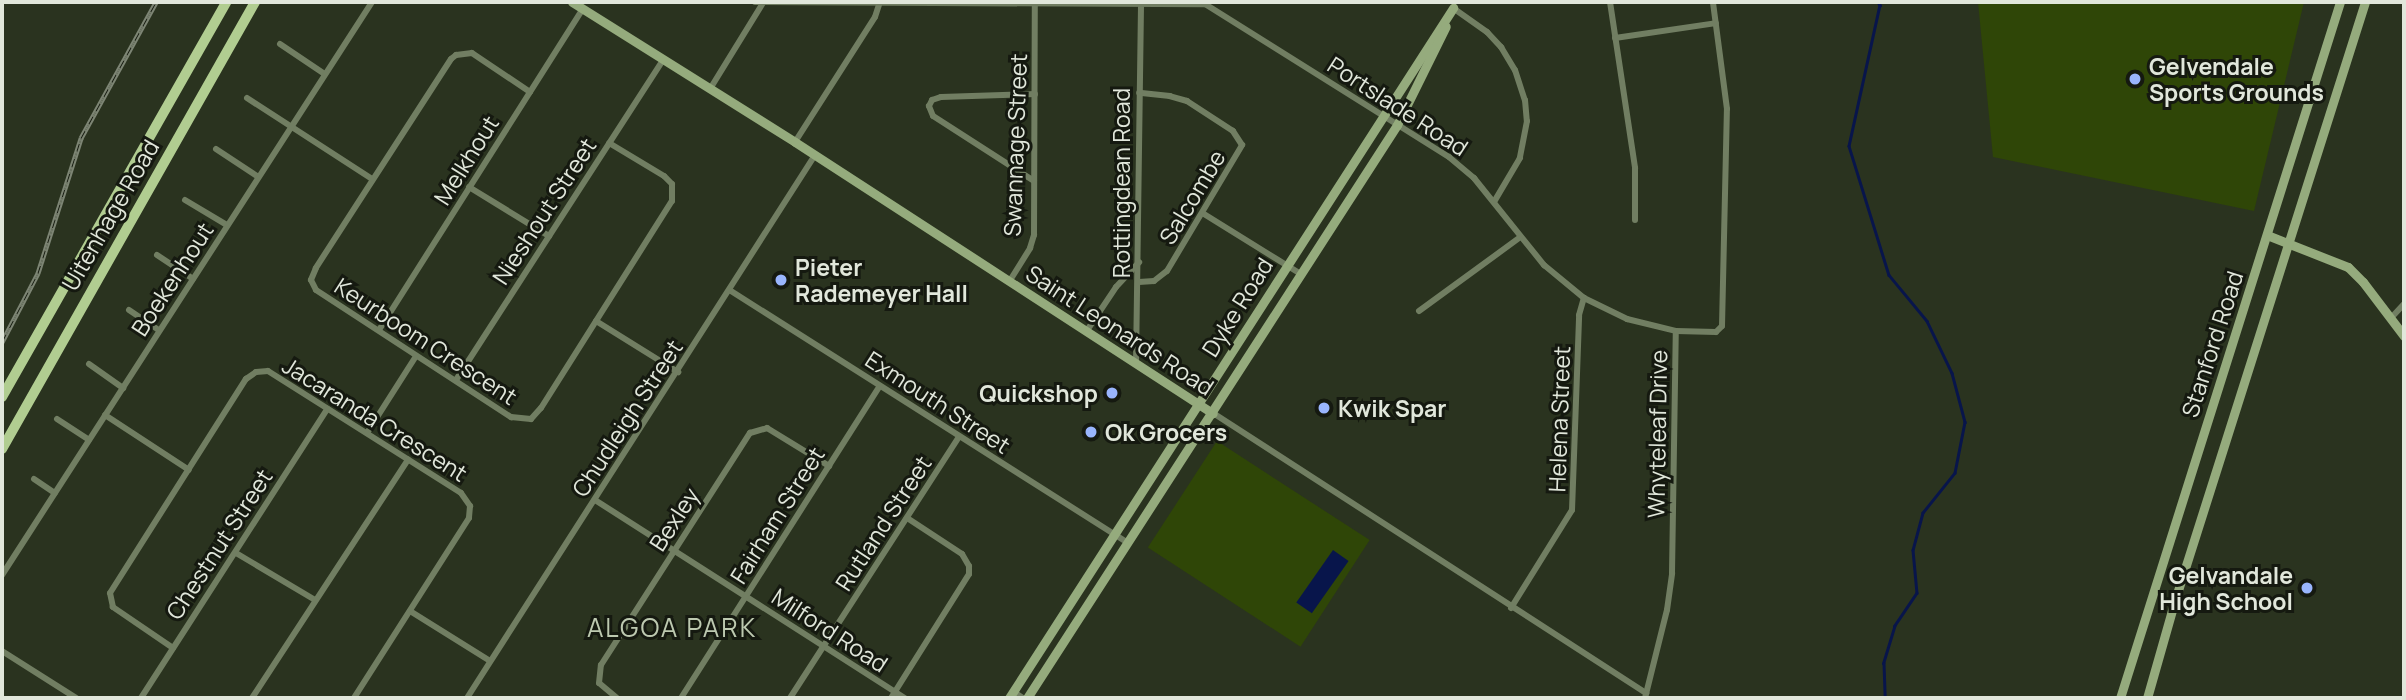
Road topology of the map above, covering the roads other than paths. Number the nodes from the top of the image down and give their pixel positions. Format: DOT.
graph roads {
  1 [pos="226,2"];
  2 [pos="256,2"];
  3 [pos="372,2"];
  4 [pos="572,2"];
  5 [pos="755,2"];
  6 [pos="1140,2"];
  7 [pos="1610,2"];
  8 [pos="1713,2"];
  9 [pos="2340,2"];
  10 [pos="2365,2"];
  11 [pos="763,3"];
  12 [pos="880,3"];
  13 [pos="1035,3"];
  14 [pos="1455,5"];
  15 [pos="583,9"];
  16 [pos="1716,23"];
  17 [pos="1615,38"];
  18 [pos="280,44"];
  19 [pos="663,60"];
  20 [pos="323,73"];
  21 [pos="709,89"];
  22 [pos="530,92"];
  23 [pos="1139,93"];
  24 [pos="1035,94"];
  25 [pos="247,98"];
  26 [pos="1382,116"];
  27 [pos="1397,125"];
  28 [pos="289,127"];
  29 [pos="795,142"];
  30 [pos="609,143"];
  31 [pos="216,149"];
  32 [pos="815,155"];
  33 [pos="257,176"];
  34 [pos="372,179"];
  35 [pos="1034,181"];
  36 [pos="469,187"];
  37 [pos="185,200"];
  38 [pos="1494,202"];
  39 [pos="1203,214"];
  40 [pos="1635,220"];
  41 [pos="227,225"];
  42 [pos="2267,235"];
  43 [pos="549,236"];
  44 [pos="1519,238"];
  45 [pos="2289,243"];
  46 [pos="157,255"];
  47 [pos="1139,262"];
  48 [pos="1287,265"];
  49 [pos="1299,273"];
  50 [pos="192,279"];
  51 [pos="1009,282"];
  52 [pos="1139,282"];
  53 [pos="731,291"];
  54 [pos="1584,298"];
  55 [pos="2404,304"];
  56 [pos="129,310"];
  57 [pos="1419,312"];
  58 [pos="2391,318"];
  59 [pos="596,321"];
  60 [pos="159,330"];
  61 [pos="379,330"];
  62 [pos="1676,331"];
  63 [pos="1086,332"];
  64 [pos="2404,336"];
  65 [pos="416,356"];
  66 [pos="89,364"];
  67 [pos="1136,364"];
  68 [pos="678,372"];
  69 [pos="456,380"];
  70 [pos="880,386"];
  71 [pos="123,388"];
  72 [pos="2,397"];
  73 [pos="1200,404"];
  74 [pos="327,409"];
  75 [pos="1213,413"];
  76 [pos="105,415"];
  77 [pos="57,419"];
  78 [pos="366,433"];
  79 [pos="959,437"];
  80 [pos="89,440"];
  81 [pos="2,449"];
  82 [pos="408,460"];
  83 [pos="829,466"];
  84 [pos="189,470"];
  85 [pos="34,479"];
  86 [pos="55,493"];
  87 [pos="595,500"];
  88 [pos="907,518"];
  89 [pos="1115,535"];
  90 [pos="1126,542"];
  91 [pos="674,551"];
  92 [pos="236,553"];
  93 [pos="2,575"];
  94 [pos="746,596"];
  95 [pos="315,600"];
  96 [pos="1511,608"];
  97 [pos="410,611"];
  98 [pos="823,647"];
  99 [pos="173,648"];
  100 [pos="2,652"];
  101 [pos="491,661"];
  102 [pos="893,695"];
  103 [pos="1012,695"];
  104 [pos="1646,696"];
  105 [pos="76,698"];
  106 [pos="141,698"];
  107 [pos="253,698"];
  108 [pos="354,698"];
  109 [pos="467,698"];
  110 [pos="617,698"];
  111 [pos="681,698"];
  112 [pos="790,698"];
  113 [pos="905,698"];
  114 [pos="1025,698"];
  115 [pos="2120,698"];
  116 [pos="2147,698"];
  1 -- 72 [label="main road, Uitenhage Road"];
  2 -- 81 [label="main road, Uitenhage Road"];
  3 -- 20 [label="street, Boekenhout"];
  4 -- 15 [label="street, Saint Leonards Road"];
  5 -- 11 [label="street, Portslade Road"];
  6 -- 13 [label="street, Portslade Road"];
  6 -- 23 [label="street, Rottingdean Road"];
  6 -- 26 [label="street, Portslade Road"];
  7 -- 17 [label="street"];
  8 -- 16 [label="street, Whyteleaf Drive"];
  9 -- 42 [label="street, Stanford Road"];
  10 -- 45 [label="street, Stanford Road"];
  11 -- 12 [label="street, Portslade Road"];
  11 -- 21 [label="street"];
  12 -- 13 [label="street, Portslade Road"];
  12 -- 29 [label="street"];
  13 -- 24 [label="street, Swannage Street"];
  14 -- 26 [label="street, Dyke Road"];
  14 -- 27 [label="street, Dyke Road"];
  14 -- 38 [label="street"];
  15 -- 19 [label="street, Saint Leonards Road"];
  15 -- 22 [label="street, Melkhout"];
  16 -- 17 [label="street"];
  16 -- 62 [label="street, Whyteleaf Drive"];
  17 -- 40 [label="street"];
  18 -- 20 [label="street"];
  19 -- 21 [label="street, Saint Leonards Road"];
  19 -- 30 [label="street, Nieshout Street"];
  20 -- 28 [label="street, Boekenhout"];
  21 -- 29 [label="street, Saint Leonards Road"];
  22 -- 34 [label="street, Keurboom Crescent"];
  22 -- 36 [label="street, Melkhout"];
  23 -- 39 [label="street, Salcombe"];
  23 -- 47 [label="street, Rottingdean Road"];
  24 -- 35 [label="street, Swannage Street"];
  24 -- 35 [label="street"];
  25 -- 28 [label="street"];
  26 -- 27 [label="street, Portslade Road"];
  26 -- 48 [label="street, Dyke Road"];
  27 -- 38 [label="street, Portslade Road"];
  27 -- 49 [label="street, Dyke Road"];
  28 -- 33 [label="street, Boekenhout"];
  28 -- 34 [label="street"];
  29 -- 32 [label="street, Saint Leonards Road"];
  30 -- 43 [label="street, Nieshout Street"];
  30 -- 59 [label="street, Keurboom Crescent"];
  31 -- 33 [label="street"];
  32 -- 51 [label="street, Saint Leonards Road"];
  32 -- 53 [label="street, Chudleigh Street"];
  33 -- 41 [label="street, Boekenhout"];
  34 -- 61 [label="street, Keurboom Crescent"];
  35 -- 51 [label="street, Swannage Street"];
  36 -- 43 [label="street"];
  36 -- 61 [label="street, Melkhout"];
  37 -- 41 [label="street"];
  38 -- 44 [label="street, Portslade Road"];
  39 -- 48 [label="street"];
  39 -- 52 [label="street, Salcombe"];
  41 -- 50 [label="street, Boekenhout"];
  42 -- 45 [label="street"];
  42 -- 115 [label="street, Stanford Road"];
  43 -- 69 [label="street, Nieshout Street"];
  44 -- 54 [label="street, Portslade Road"];
  44 -- 57 [label="street"];
  45 -- 58 [label="street"];
  45 -- 116 [label="street, Stanford Road"];
  46 -- 50 [label="street"];
  47 -- 52 [label="street, Rottingdean Road"];
  47 -- 63 [label="street"];
  48 -- 49 [label="street"];
  48 -- 73 [label="street, Dyke Road"];
  49 -- 75 [label="street, Dyke Road"];
  50 -- 60 [label="street, Boekenhout"];
  51 -- 63 [label="street, Saint Leonards Road"];
  52 -- 67 [label="street, Rottingdean Road"];
  53 -- 68 [label="street, Chudleigh Street"];
  53 -- 70 [label="street, Exmouth Street"];
  54 -- 62 [label="street, Portslade Road"];
  54 -- 96 [label="street, Helena Street"];
  55 -- 58 [label="street"];
  56 -- 60 [label="street"];
  58 -- 64 [label="street"];
  59 -- 68 [label="street"];
  59 -- 69 [label="street, Keurboom Crescent"];
  60 -- 71 [label="street, Boekenhout"];
  61 -- 65 [label="street, Keurboom Crescent"];
  62 -- 104 [label="street, Whyteleaf Drive"];
  63 -- 67 [label="street, Saint Leonards Road"];
  65 -- 69 [label="street, Keurboom Crescent"];
  65 -- 78 [label="street"];
  66 -- 71 [label="street"];
  67 -- 73 [label="street, Saint Leonards Road"];
  68 -- 87 [label="street, Chudleigh Street"];
  70 -- 79 [label="street, Exmouth Street"];
  70 -- 83 [label="street, Fairham Street"];
  71 -- 76 [label="street, Boekenhout"];
  73 -- 75 [label="street, Saint Leonards Road"];
  73 -- 89 [label="street, Dyke Road"];
  74 -- 78 [label="street, Jacaranda Crescent"];
  74 -- 84 [label="street, Jacaranda Crescent"];
  74 -- 92 [label="street, Chestnut Street"];
  75 -- 90 [label="street, Dyke Road"];
  75 -- 96 [label="street, Saint Leonards Road"];
  76 -- 80 [label="street, Boekenhout"];
  76 -- 84 [label="street"];
  77 -- 80 [label="street"];
  78 -- 82 [label="street, Jacaranda Crescent"];
  79 -- 88 [label="street, Rutland Street"];
  79 -- 89 [label="street, Exmouth Street"];
  80 -- 86 [label="street, Boekenhout"];
  82 -- 95 [label="street"];
  82 -- 97 [label="street, Jacaranda Crescent"];
  83 -- 91 [label="street, Bexley"];
  83 -- 94 [label="street, Fairham Street"];
  84 -- 99 [label="street, Jacaranda Crescent"];
  85 -- 86 [label="street"];
  86 -- 93 [label="street, Boekenhout"];
  87 -- 91 [label="street, Milford Road"];
  87 -- 101 [label="street, Chudleigh Street"];
  88 -- 98 [label="street, Rutland Street"];
  88 -- 102 [label="street"];
  89 -- 90 [label="street, Exmouth Street"];
  89 -- 103 [label="street, Dyke Road"];
  90 -- 114 [label="street, Dyke Road"];
  91 -- 94 [label="street, Milford Road"];
  91 -- 110 [label="street, Bexley"];
  92 -- 95 [label="street"];
  92 -- 99 [label="street, Chestnut Street"];
  94 -- 98 [label="street, Milford Road"];
  94 -- 111 [label="street, Fairham Street"];
  95 -- 107 [label="street"];
  96 -- 104 [label="street, Saint Leonards Road"];
  97 -- 101 [label="street"];
  97 -- 108 [label="street, Jacaranda Crescent"];
  98 -- 102 [label="street, Milford Road"];
  98 -- 112 [label="street, Rutland Street"];
  99 -- 106 [label="street, Chestnut Street"];
  100 -- 105 [label="street"];
  101 -- 109 [label="street, Chudleigh Street"];
  102 -- 113 [label="street, Milford Road"];
  103 -- 114 [label="street"];
}
